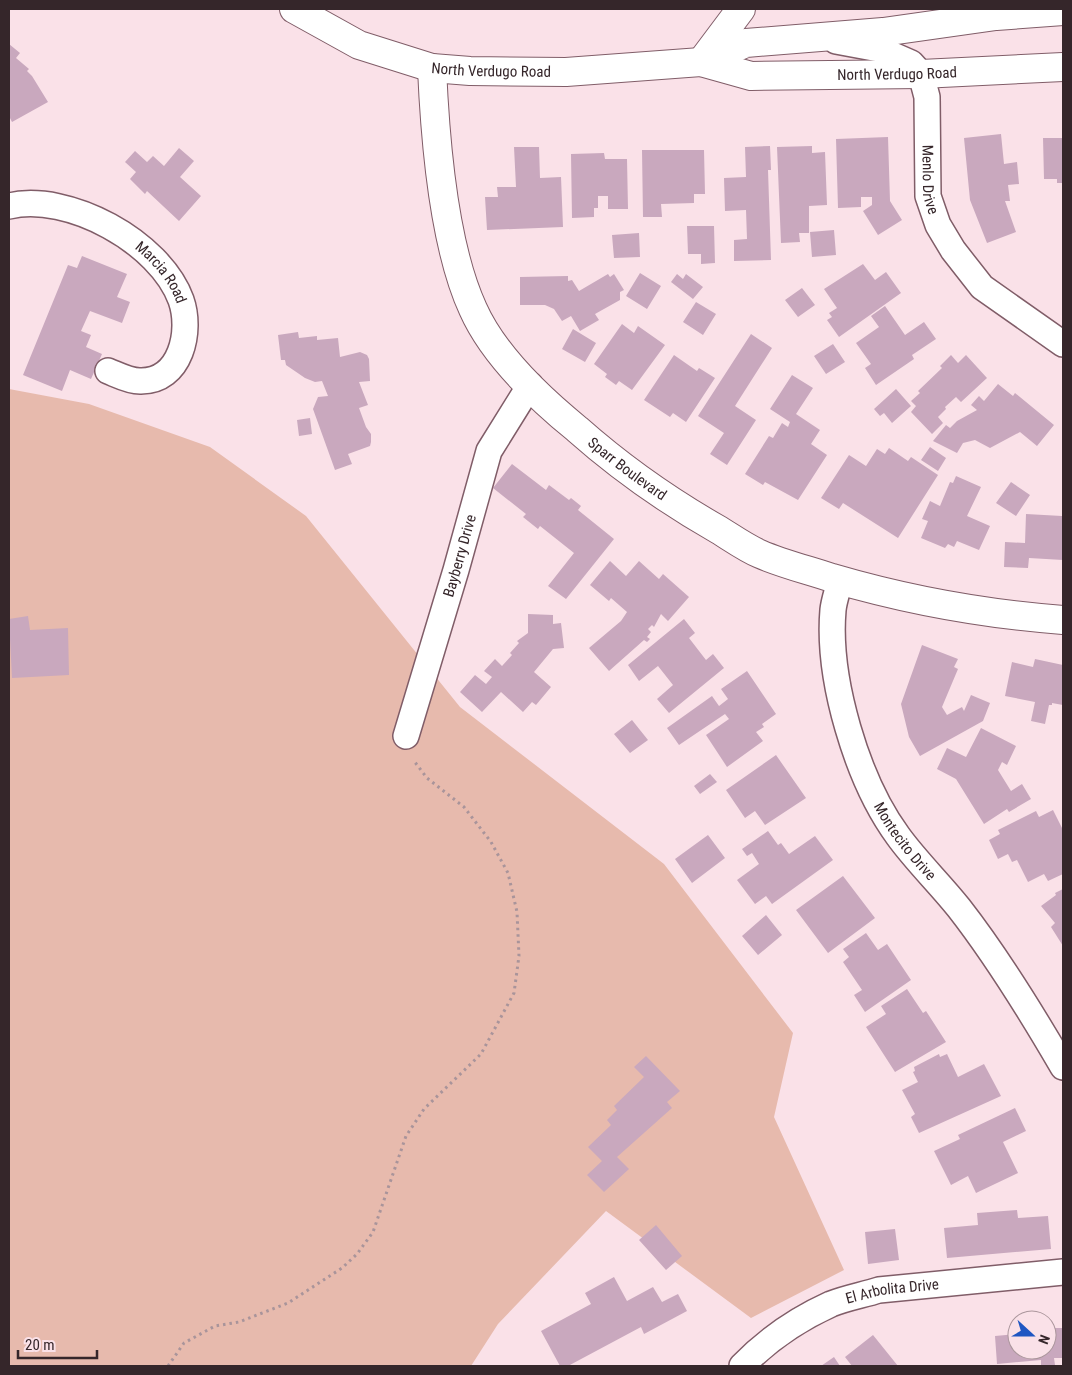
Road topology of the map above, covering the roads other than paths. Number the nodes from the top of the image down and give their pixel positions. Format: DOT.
graph roads {
  1 [pos="294,9"];
  2 [pos="740,9"];
  3 [pos="1063,11"];
  4 [pos="987,13"];
  5 [pos="1063,30"];
  6 [pos="814,38"];
  7 [pos="701,62"];
  8 [pos="1063,67"];
  9 [pos="432,68"];
  10 [pos="921,74"];
  11 [pos="9,206"];
  12 [pos="1063,344"];
  13 [pos="108,371"];
  14 [pos="530,385"];
  15 [pos="840,580"];
  16 [pos="1063,620"];
  17 [pos="406,736"];
  18 [pos="1063,1067"];
  19 [pos="1063,1272"];
  20 [pos="742,1366"];
  1 -- 9 [label="main road, North Verdugo Road"];
  2 -- 7 [label="main road"];
  3 -- 4 [label="main road, North Verdugo Road"];
  4 -- 5 [label="main road"];
  4 -- 6 [label="main road, North Verdugo Road"];
  6 -- 7 [label="main road, North Verdugo Road"];
  6 -- 10 [label="street"];
  7 -- 9 [label="main road, North Verdugo Road"];
  7 -- 10 [label="main road, North Verdugo Road"];
  8 -- 10 [label="main road, North Verdugo Road"];
  9 -- 14 [label="main road, Sparr Boulevard"];
  10 -- 12 [label="street, Menlo Drive"];
  11 -- 13 [label="street, Marcia Road"];
  14 -- 15 [label="main road, Sparr Boulevard"];
  14 -- 17 [label="street, Bayberry Drive"];
  15 -- 16 [label="main road, Sparr Boulevard"];
  15 -- 18 [label="street, Montecito Drive"];
  19 -- 20 [label="street, El Arbolita Drive"];
}
